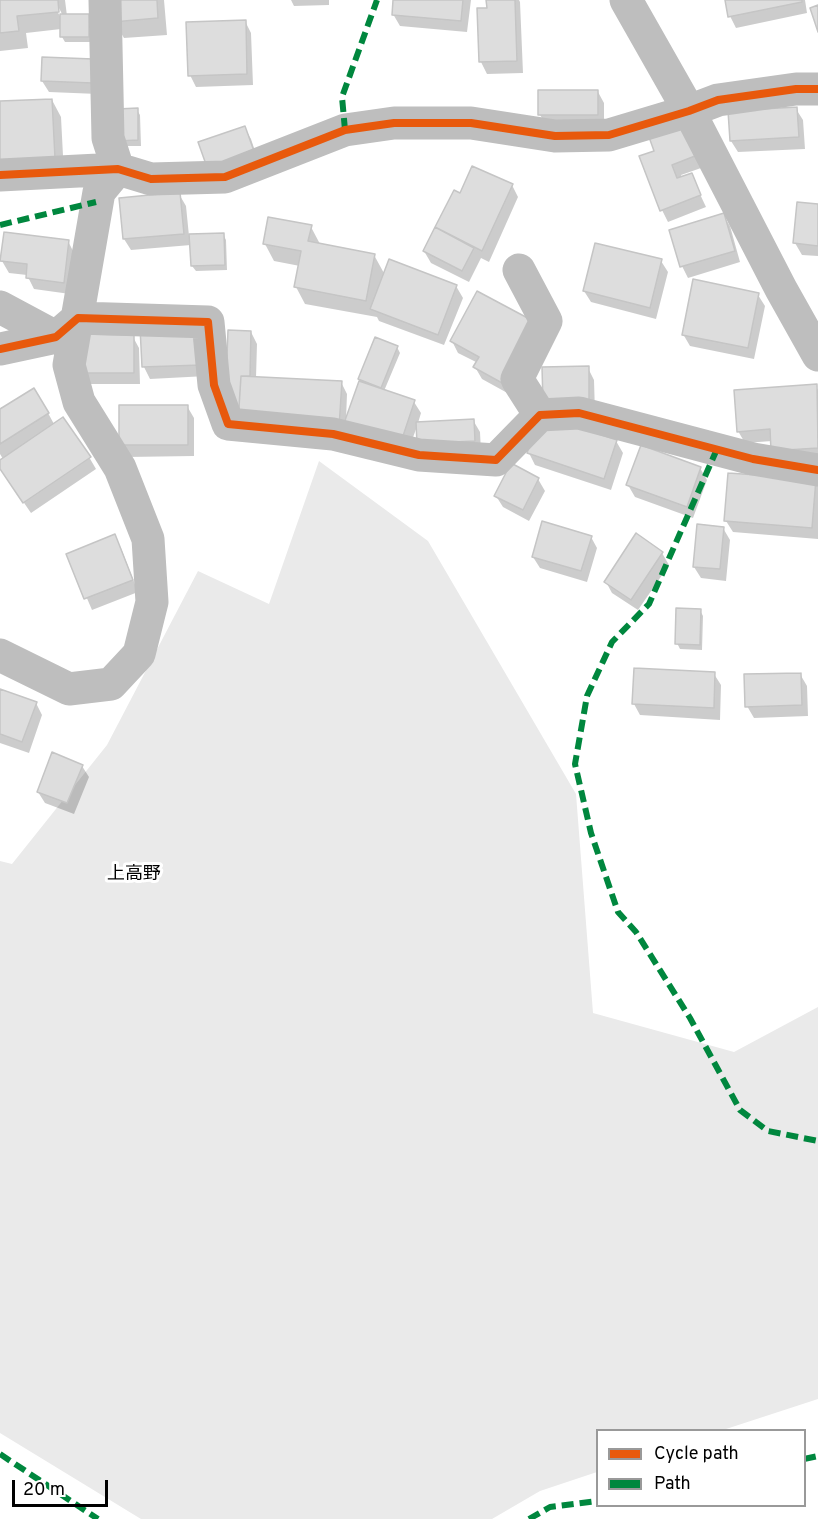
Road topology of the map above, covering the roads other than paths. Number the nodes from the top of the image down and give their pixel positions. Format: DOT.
graph roads {
  1 [pos="105,0"];
  2 [pos="626,0"];
  3 [pos="818,89"];
  4 [pos="689,111"];
  5 [pos="118,169"];
  6 [pos="0,175"];
  7 [pos="519,270"];
  8 [pos="0,307"];
  9 [pos="67,327"];
  10 [pos="0,349"];
  11 [pos="818,355"];
  12 [pos="540,415"];
  13 [pos="818,470"];
  14 [pos="0,655"];
  1 -- 5 [label="street"];
  2 -- 4 [label="street"];
  3 -- 4 [label="street"];
  4 -- 5 [label="street"];
  4 -- 11 [label="street"];
  5 -- 6 [label="street"];
  5 -- 9 [label="street"];
  7 -- 12 [label="street"];
  8 -- 9 [label="street"];
  9 -- 10 [label="street"];
  9 -- 12 [label="street"];
  9 -- 14 [label="street"];
  12 -- 13 [label="street"];
}
